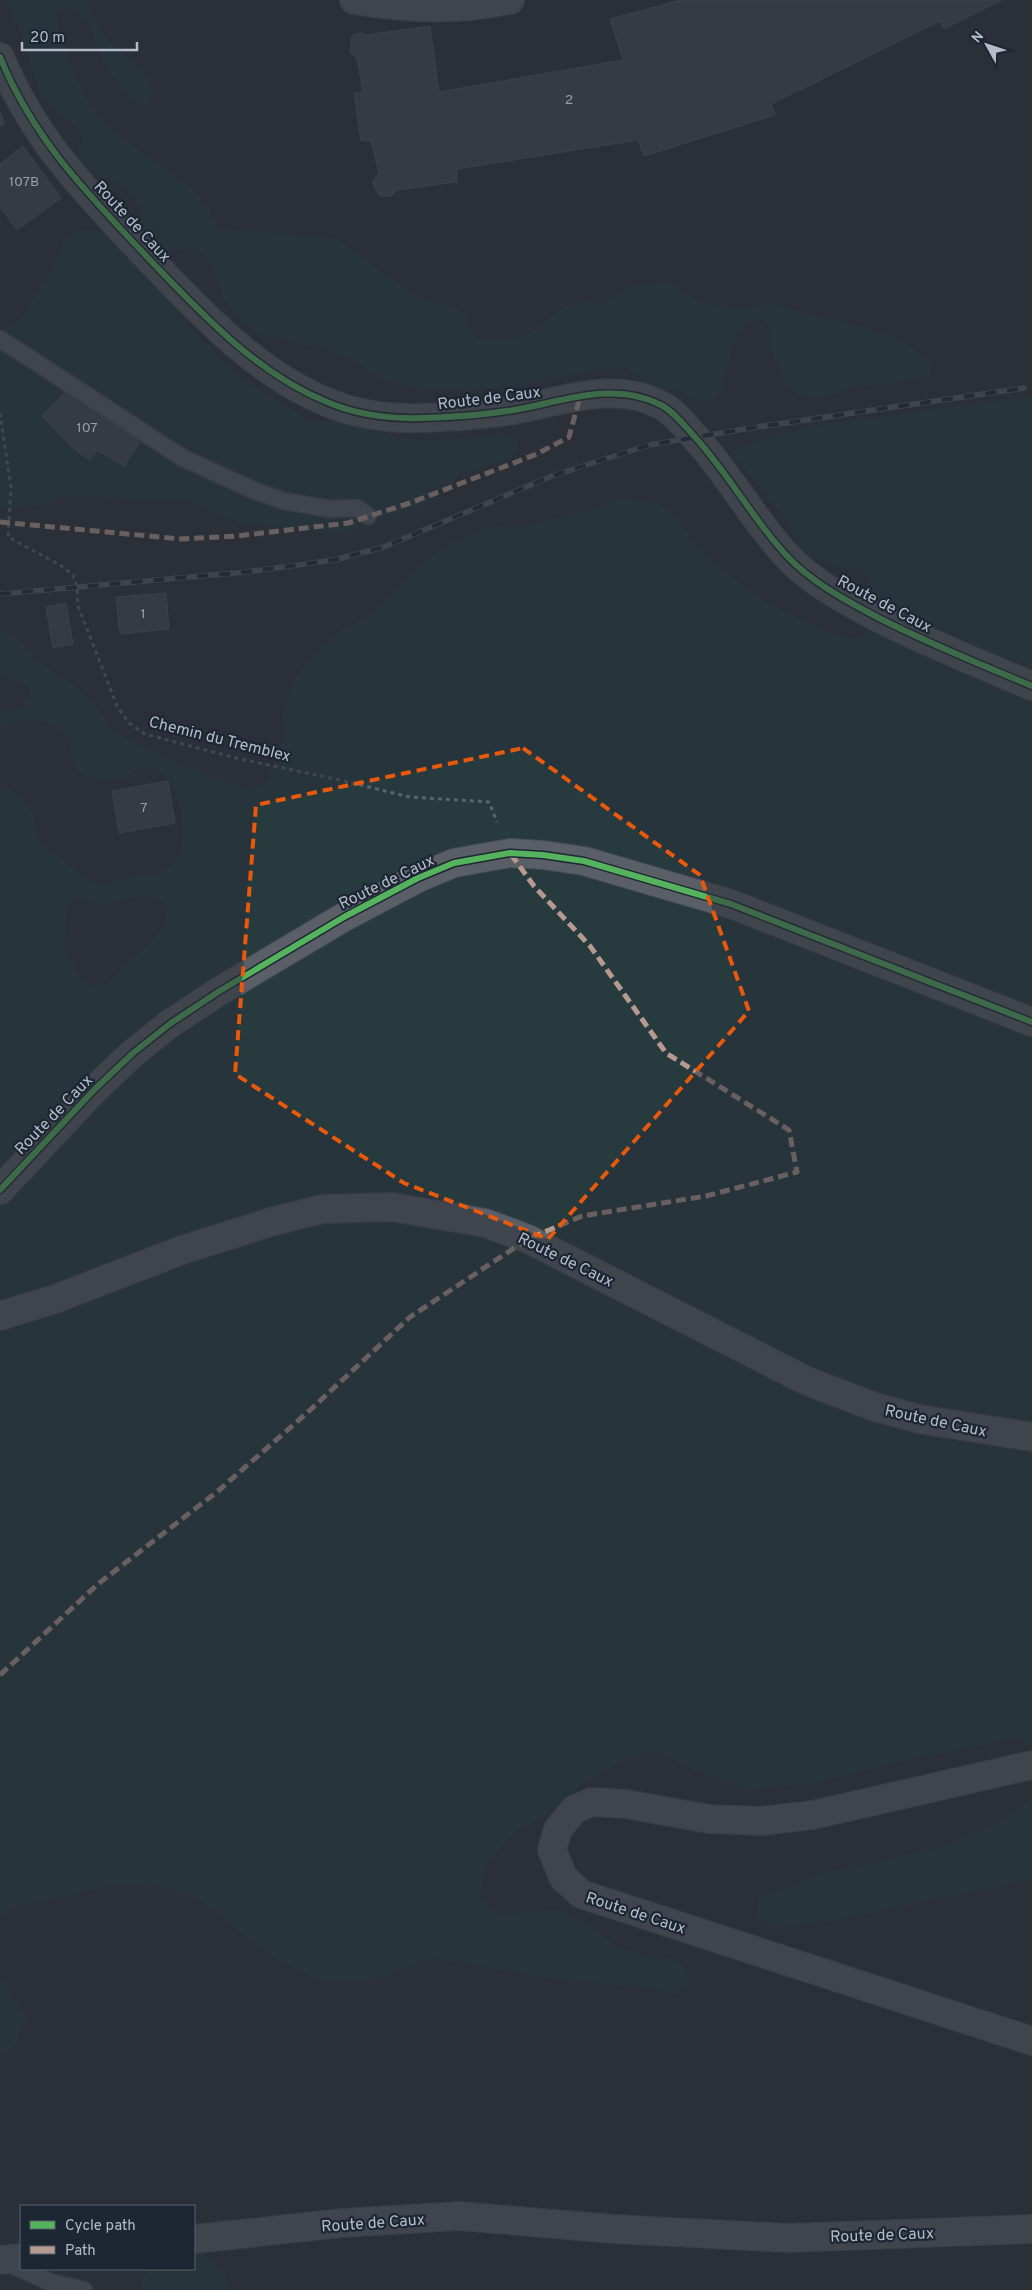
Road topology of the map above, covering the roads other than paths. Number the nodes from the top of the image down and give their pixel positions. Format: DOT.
graph roads {
  1 [pos="354,0"];
  2 [pos="510,0"];
  3 [pos="0,57"];
  4 [pos="0,339"];
  5 [pos="368,516"];
  6 [pos="1032,686"];
  7 [pos="1032,1022"];
  8 [pos="1,1188"];
  9 [pos="0,1316"];
  10 [pos="1032,1437"];
  11 [pos="1032,1765"];
  12 [pos="1032,2041"];
  13 [pos="1032,2229"];
  14 [pos="195,2239"];
  15 [pos="23,2270"];
  16 [pos="84,2290"];
  1 -- 2 [label="street"];
  3 -- 6 [label="street, Route de Caux"];
  4 -- 5 [label="lane"];
  7 -- 8 [label="street, Route de Caux"];
  9 -- 10 [label="street, Route de Caux"];
  11 -- 12 [label="street, Route de Caux"];
  13 -- 14 [label="street, Route de Caux"];
  15 -- 16 [label="lane"];
}
